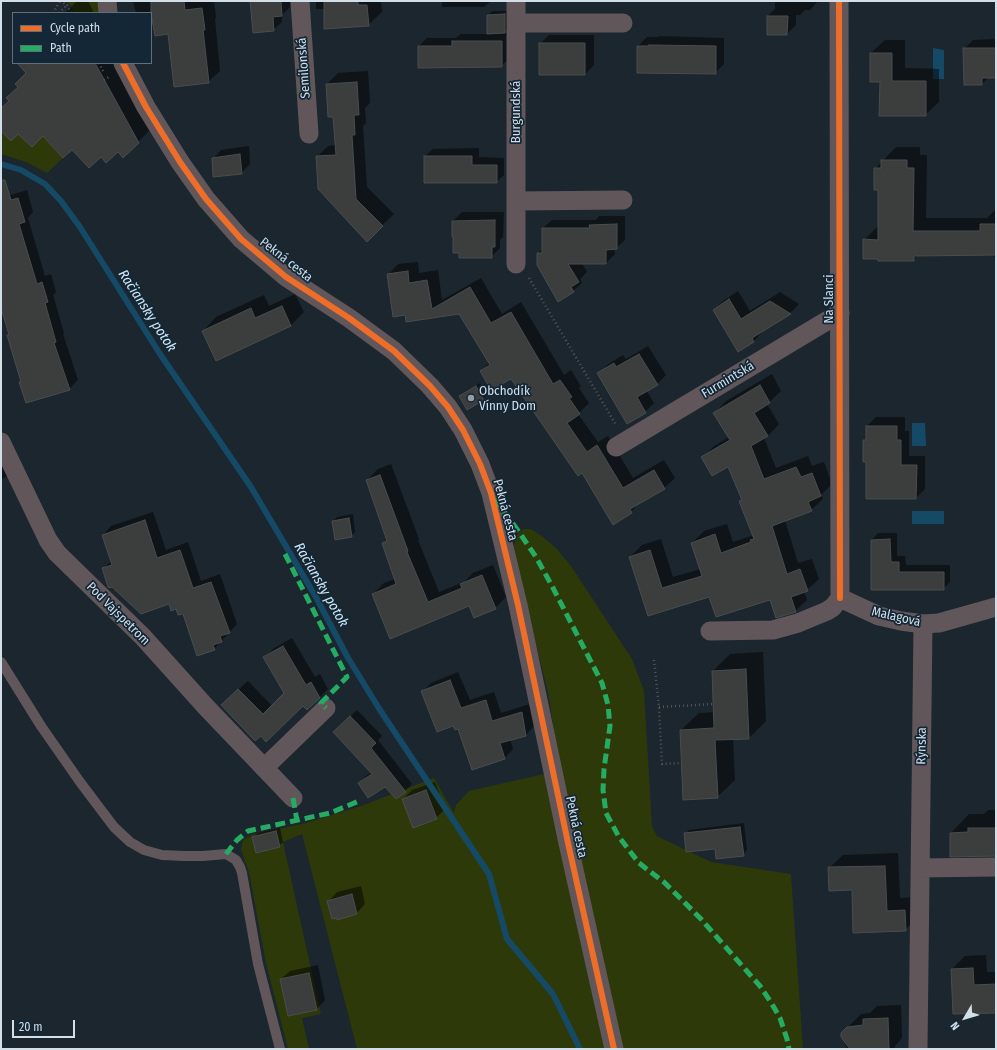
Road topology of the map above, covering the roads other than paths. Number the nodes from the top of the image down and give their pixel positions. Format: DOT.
graph roads {
  1 [pos="107,1"];
  2 [pos="300,1"];
  3 [pos="516,1"];
  4 [pos="840,1"];
  5 [pos="108,12"];
  6 [pos="516,23"];
  7 [pos="623,24"];
  8 [pos="124,64"];
  9 [pos="309,134"];
  10 [pos="623,200"];
  11 [pos="516,201"];
  12 [pos="521,268"];
  13 [pos="840,313"];
  14 [pos="1,442"];
  15 [pos="621,444"];
  16 [pos="840,598"];
  17 [pos="996,608"];
  18 [pos="923,624"];
  19 [pos="710,631"];
  20 [pos="1,662"];
  21 [pos="326,708"];
  22 [pos="264,768"];
  23 [pos="293,798"];
  24 [pos="996,867"];
  25 [pos="920,868"];
  26 [pos="280,1049"];
  27 [pos="614,1049"];
  28 [pos="918,1049"];
  1 -- 5 [label="street"];
  2 -- 9 [label="street, Semilonská"];
  3 -- 6 [label="street, Burgundská"];
  4 -- 13 [label="street, Na Slanci"];
  6 -- 7 [label="street"];
  6 -- 11 [label="street, Burgundská"];
  8 -- 27 [label="street, Pekná cesta"];
  10 -- 11 [label="street"];
  11 -- 12 [label="street, Burgundská"];
  13 -- 15 [label="street, Furmintská"];
  13 -- 16 [label="street, Na Slanci"];
  14 -- 22 [label="street, Pod Vajspetrom"];
  16 -- 18 [label="street, Malagová"];
  16 -- 19 [label="street"];
  17 -- 18 [label="street, Malagová"];
  18 -- 25 [label="street, Rýnska"];
  20 -- 26 [label="lane"];
  21 -- 22 [label="street"];
  22 -- 23 [label="street, Pod Vajspetrom"];
  24 -- 25 [label="street"];
  25 -- 28 [label="street, Rýnska"];
}
